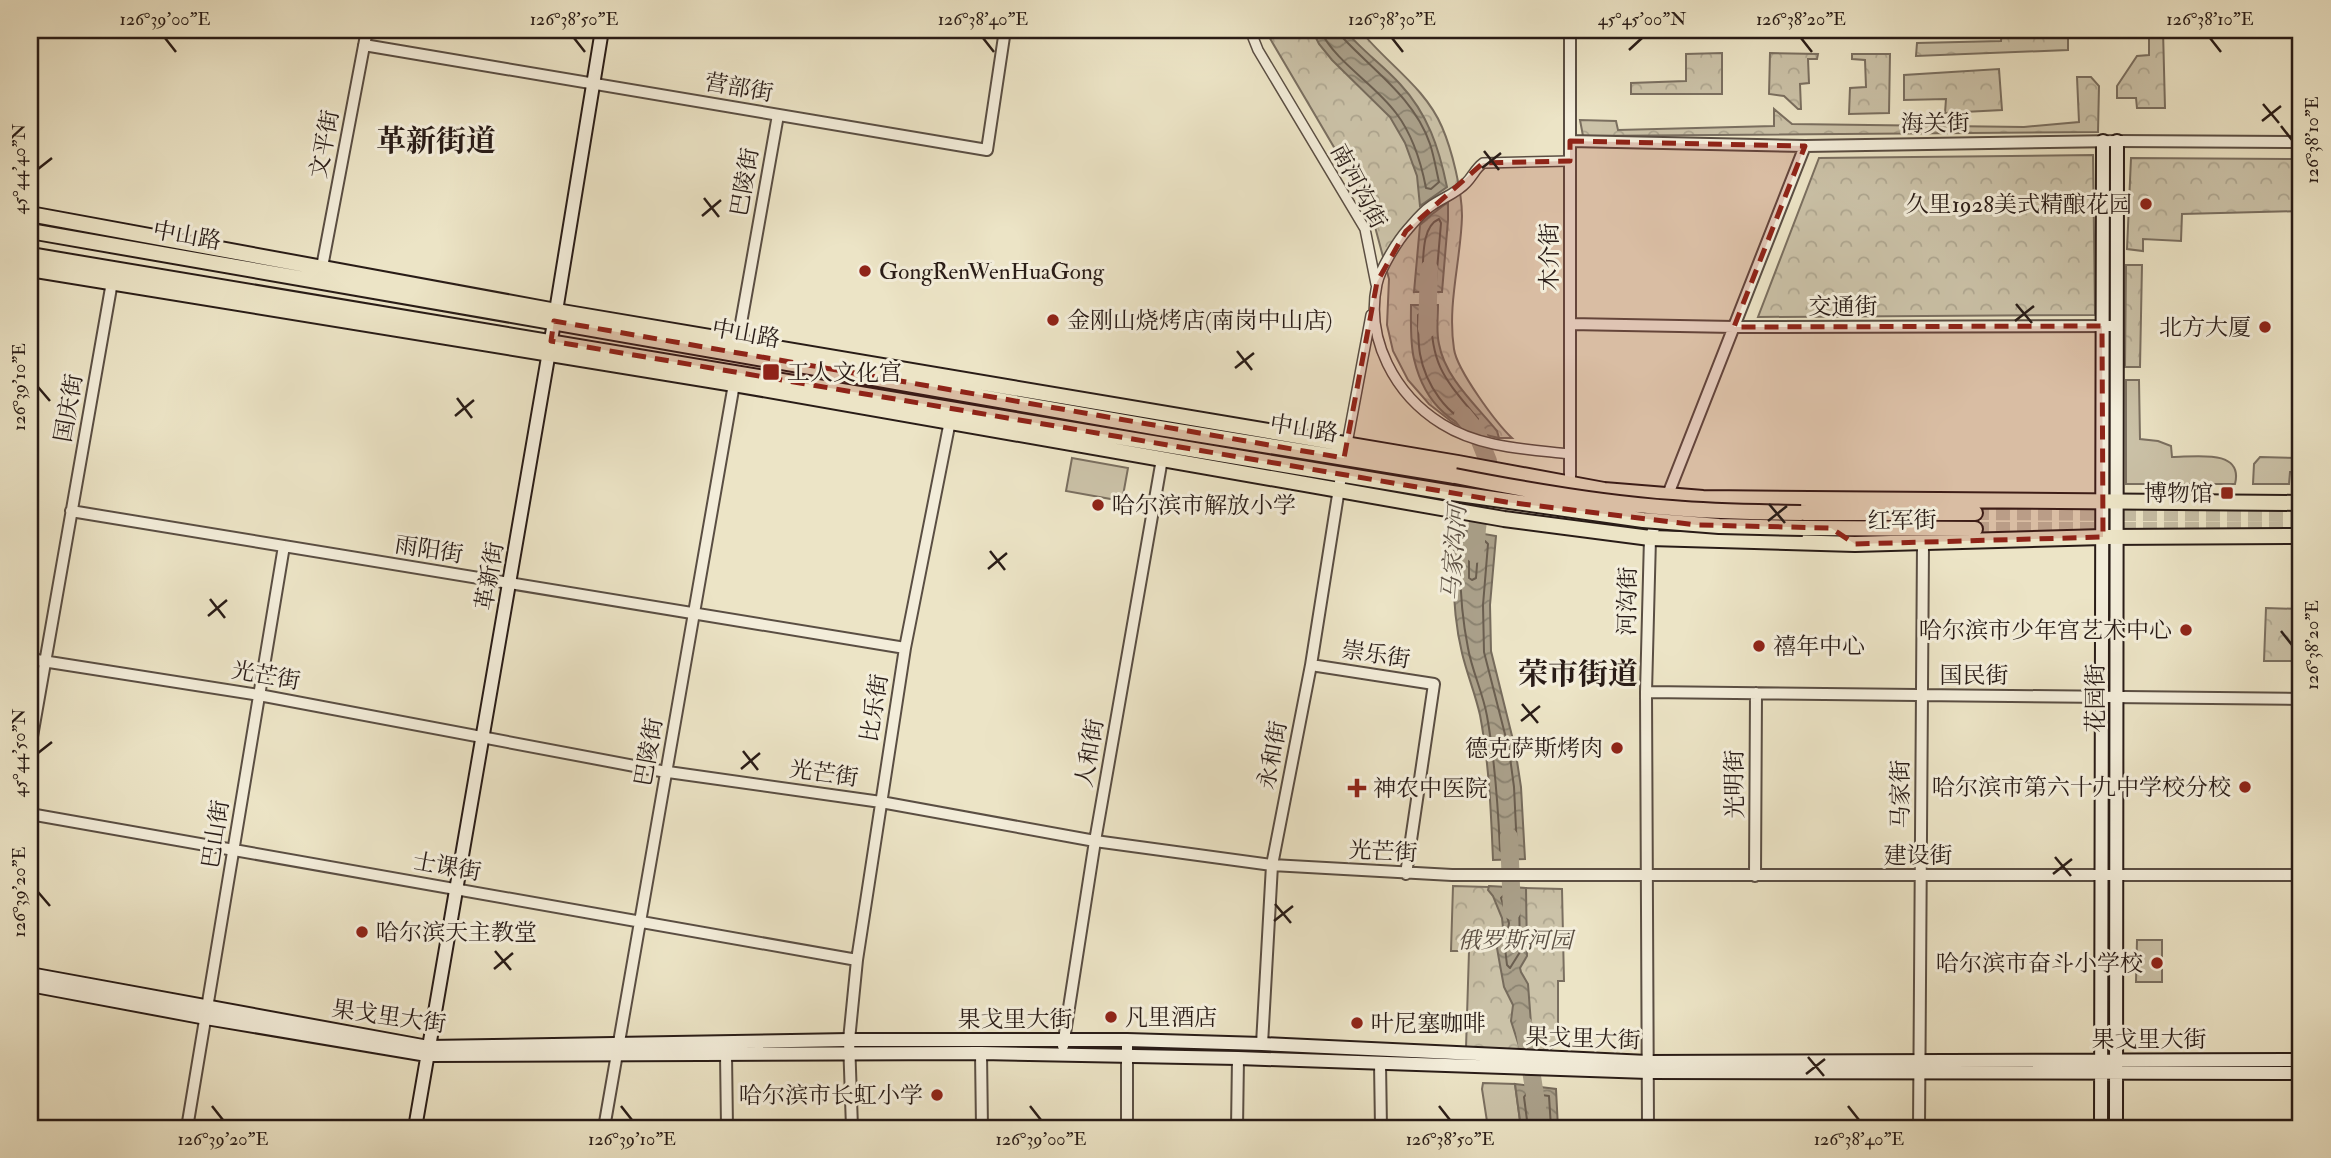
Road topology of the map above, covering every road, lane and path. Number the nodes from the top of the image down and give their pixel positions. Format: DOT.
graph roads {
  1 [pos="367,30"];
  2 [pos="602,30"];
  3 [pos="1005,30"];
  4 [pos="1250,30"];
  5 [pos="1570,30"];
  6 [pos="364,45"];
  7 [pos="593,84"];
  8 [pos="778,115"];
  9 [pos="1570,141"];
  10 [pos="2103,141"];
  11 [pos="2117,141"];
  12 [pos="2301,142"];
  13 [pos="1805,146"];
  14 [pos="1570,161"];
  15 [pos="30,214"];
  16 [pos="30,231"];
  17 [pos="30,255"];
  18 [pos="322,267"];
  19 [pos="30,269"];
  20 [pos="112,282"];
  21 [pos="1377,282"];
  22 [pos="555,316"];
  23 [pos="1570,324"];
  24 [pos="2102,326"];
  25 [pos="2117,326"];
  26 [pos="1734,327"];
  27 [pos="738,340"];
  28 [pos="549,347"];
  29 [pos="734,384"];
  30 [pos="950,421"];
  31 [pos="1345,452"];
  32 [pos="1570,454"];
  33 [pos="1162,459"];
  34 [pos="1457,470"];
  35 [pos="1510,480"];
  36 [pos="1340,483"];
  37 [pos="1570,485"];
  38 [pos="1452,493"];
  39 [pos="1667,496"];
  40 [pos="2109,501"];
  41 [pos="1506,502"];
  42 [pos="2301,503"];
  43 [pos="71,511"];
  44 [pos="1975,513"];
  45 [pos="1560,525"];
  46 [pos="1831,528"];
  47 [pos="1975,529"];
  48 [pos="2301,536"];
  49 [pos="2110,537"];
  50 [pos="1650,538"];
  51 [pos="1923,543"];
  52 [pos="1855,544"];
  53 [pos="284,546"];
  54 [pos="510,583"];
  55 [pos="694,613"];
  56 [pos="905,648"];
  57 [pos="30,659"];
  58 [pos="45,662"];
  59 [pos="1311,665"];
  60 [pos="1646,692"];
  61 [pos="1756,693"];
  62 [pos="260,695"];
  63 [pos="1922,696"];
  64 [pos="2102,697"];
  65 [pos="2116,697"];
  66 [pos="2301,699"];
  67 [pos="483,736"];
  68 [pos="30,748"];
  69 [pos="666,772"];
  70 [pos="881,803"];
  71 [pos="30,814"];
  72 [pos="1095,841"];
  73 [pos="234,850"];
  74 [pos="1272,865"];
  75 [pos="1406,874"];
  76 [pos="2102,874"];
  77 [pos="2116,874"];
  78 [pos="1534,876"];
  79 [pos="1647,876"];
  80 [pos="1755,876"];
  81 [pos="1921,876"];
  82 [pos="2301,876"];
  83 [pos="456,890"];
  84 [pos="640,922"];
  85 [pos="856,960"];
  86 [pos="30,974"];
  87 [pos="30,985"];
  88 [pos="207,1012"];
  89 [pos="1063,1040"];
  90 [pos="1127,1040"];
  91 [pos="1262,1044"];
  92 [pos="849,1047"];
  93 [pos="617,1049"];
  94 [pos="428,1051"];
  95 [pos="981,1053"];
  96 [pos="726,1054"];
  97 [pos="1063,1054"];
  98 [pos="1127,1055"];
  99 [pos="1238,1058"];
  100 [pos="1470,1060"];
  101 [pos="2301,1060"];
  102 [pos="1380,1063"];
  103 [pos="2101,1066"];
  104 [pos="2116,1066"];
  105 [pos="1648,1067"];
  106 [pos="1920,1067"];
  107 [pos="2301,1073"];
  108 [pos="187,1128"];
  109 [pos="415,1128"];
  110 [pos="604,1128"];
  111 [pos="727,1128"];
  112 [pos="852,1128"];
  113 [pos="982,1128"];
  114 [pos="1127,1128"];
  115 [pos="1237,1128"];
  116 [pos="1381,1128"];
  117 [pos="1648,1128"];
  118 [pos="1919,1128"];
  119 [pos="2101,1128"];
  120 [pos="2116,1128"];
  1 -- 6 [label="street, 文平街"];
  2 -- 7 [label="main road, 革新街"];
  3 -- 8 [label="street, 营部街"];
  4 -- 21 [label="street, 南河沟街"];
  5 -- 9 [label="street, 木介街"];
  6 -- 7 [label="street, 营部街"];
  6 -- 18 [label="street, 文平街"];
  7 -- 8 [label="street, 营部街"];
  7 -- 22 [label="main road, 革新街"];
  8 -- 27 [label="street, 巴陵街"];
  9 -- 13 [label="street, 海关街"];
  9 -- 14 [label="street, 木介街"];
  10 -- 11 [label="street, 海关街"];
  10 -- 13 [label="street, 海关街"];
  10 -- 24 [label="main road, 花园街"];
  11 -- 12 [label="street, 海关街"];
  11 -- 25 [label="main road, 花园街"];
  13 -- 26 [label="street, 河沟街"];
  14 -- 21 [label="street"];
  14 -- 23 [label="street, 木介街"];
  15 -- 18 [label="main road"];
  16 -- 22 [label="main road, 中山路"];
  17 -- 28 [label="main road, 中山路"];
  18 -- 22 [label="main road"];
  19 -- 20 [label="main road"];
  20 -- 28 [label="main road"];
  20 -- 43 [label="street, 国庆街"];
  21 -- 31 [label="street, 南河沟街"];
  21 -- 32 [label="street"];
  22 -- 27 [label="main road"];
  22 -- 28 [label="main road, 革新街"];
  22 -- 31 [label="main road, 中山路"];
  23 -- 26 [label="street, 交通街"];
  23 -- 32 [label="street, 木介街"];
  24 -- 25 [label="street, 交通街"];
  24 -- 26 [label="street, 交通街"];
  24 -- 40 [label="main road, 花园街"];
  25 -- 40 [label="main road, 花园街"];
  26 -- 39 [label="street, 河沟街"];
  27 -- 31 [label="main road"];
  28 -- 29 [label="main road"];
  28 -- 36 [label="main road, 中山路"];
  28 -- 54 [label="main road, 革新街"];
  29 -- 30 [label="main road"];
  29 -- 55 [label="street, 巴陵街"];
  30 -- 33 [label="main road"];
  30 -- 56 [label="street, 比乐街"];
  31 -- 34 [label="main road, 中山路"];
  32 -- 37 [label="street, 木介街"];
  33 -- 36 [label="main road"];
  33 -- 72 [label="street, 人和街"];
  34 -- 35 [label="main road, 红军街, bridge"];
  35 -- 37 [label="main road, 红军街"];
  35 -- 44 [label="main road, 红军街, bridge"];
  36 -- 38 [label="main road, 中山路"];
  36 -- 45 [label="main road, 红军街"];
  36 -- 59 [label="street, 永和街"];
  37 -- 39 [label="main road, 红军街"];
  38 -- 41 [label="main road, 红军街, bridge"];
  39 -- 40 [label="main road, 红军街"];
  39 -- 50 [label="street, 河沟街"];
  40 -- 42 [label="main road, 红军街"];
  40 -- 49 [label="main road, 花园街"];
  41 -- 45 [label="main road"];
  41 -- 46 [label="main road, 红军街, bridge"];
  43 -- 53 [label="street, 雨阳街"];
  43 -- 58 [label="street, 国庆街"];
  45 -- 50 [label="main road, 红军街"];
  46 -- 47 [label="main road, 红军街"];
  46 -- 52 [label="main road"];
  48 -- 49 [label="main road, 红军街"];
  49 -- 51 [label="main road, 红军街"];
  49 -- 64 [label="main road, 花园街"];
  49 -- 65 [label="main road, 花园街"];
  50 -- 52 [label="main road, 红军街"];
  50 -- 60 [label="street, 河沟街"];
  51 -- 52 [label="main road, 红军街"];
  51 -- 63 [label="street, 马家街"];
  53 -- 54 [label="street, 雨阳街"];
  53 -- 62 [label="street, 巴山街"];
  54 -- 55 [label="street, 雨阳街"];
  54 -- 67 [label="main road, 革新街"];
  55 -- 56 [label="street, 雨阳街"];
  55 -- 69 [label="street, 巴陵街"];
  56 -- 70 [label="street, 比乐街"];
  57 -- 58 [label="street, 光芒街"];
  58 -- 62 [label="street, 光芒街"];
  58 -- 68 [label="street, 国庆街"];
  59 -- 74 [label="street, 永和街"];
  59 -- 75 [label="street, 崇乐街"];
  60 -- 61 [label="street, 国民街"];
  60 -- 79 [label="street, 河沟街"];
  61 -- 63 [label="street, 国民街"];
  61 -- 80 [label="street, 光明街"];
  62 -- 67 [label="street, 光芒街"];
  62 -- 73 [label="street, 巴山街"];
  63 -- 64 [label="street, 国民街"];
  63 -- 81 [label="street, 马家街"];
  64 -- 65 [label="street, 国民街"];
  64 -- 76 [label="main road, 花园街"];
  65 -- 66 [label="street, 国民街"];
  65 -- 77 [label="main road, 花园街"];
  67 -- 69 [label="street, 光芒街"];
  67 -- 83 [label="main road, 革新街"];
  69 -- 70 [label="street, 光芒街"];
  69 -- 84 [label="street, 巴陵街"];
  70 -- 72 [label="street, 光芒街"];
  70 -- 85 [label="street, 比乐街"];
  71 -- 73 [label="street, 士课街"];
  72 -- 74 [label="street, 光芒街"];
  72 -- 89 [label="street, 人和街"];
  73 -- 83 [label="street, 士课街"];
  73 -- 88 [label="street, 巴山街"];
  74 -- 75 [label="street, 光芒街"];
  74 -- 91 [label="street, 永和街"];
  75 -- 78 [label="street, 光芒街"];
  76 -- 77 [label="street, 建设街"];
  76 -- 81 [label="street, 建设街"];
  76 -- 103 [label="main road, 花园街"];
  77 -- 82 [label="street, 建设街"];
  77 -- 104 [label="main road, 花园街"];
  78 -- 79 [label="street, 建设街"];
  79 -- 80 [label="street, 建设街"];
  79 -- 105 [label="street, 河沟街"];
  80 -- 81 [label="street, 建设街"];
  81 -- 106 [label="street, 马家街"];
  83 -- 84 [label="street, 士课街"];
  83 -- 94 [label="main road, 革新街"];
  84 -- 85 [label="street, 士课街"];
  84 -- 93 [label="street, 巴陵街"];
  85 -- 92 [label="street, 比乐街"];
  86 -- 88 [label="main road, 果戈里大街"];
  87 -- 88 [label="main road, 果戈里大街"];
  88 -- 94 [label="main road, 果戈里大街"];
  88 -- 108 [label="street, 巴山街"];
  89 -- 90 [label="main road, 果戈里大街"];
  89 -- 92 [label="main road, 果戈里大街"];
  89 -- 97 [label="street, 人和街"];
  90 -- 91 [label="main road, 果戈里大街"];
  90 -- 98 [label="street"];
  91 -- 100 [label="main road, 果戈里大街"];
  92 -- 93 [label="main road, 果戈里大街"];
  92 -- 95 [label="main road, 果戈里大街"];
  92 -- 96 [label="main road, 果戈里大街"];
  92 -- 112 [label="street, 比乐街"];
  93 -- 94 [label="main road, 果戈里大街"];
  93 -- 96 [label="main road, 果戈里大街"];
  93 -- 110 [label="street, 巴陵街"];
  94 -- 109 [label="main road, 革新街"];
  95 -- 97 [label="main road, 果戈里大街"];
  95 -- 113 [label="street"];
  96 -- 111 [label="street"];
  97 -- 98 [label="main road, 果戈里大街"];
  98 -- 99 [label="main road, 果戈里大街"];
  98 -- 114 [label="street"];
  99 -- 102 [label="main road, 果戈里大街"];
  99 -- 115 [label="street"];
  100 -- 102 [label="main road, 果戈里大街"];
  100 -- 105 [label="main road, 果戈里大街"];
  101 -- 104 [label="main road, 果戈里大街"];
  102 -- 116 [label="street"];
  103 -- 104 [label="main road, 果戈里大街"];
  103 -- 106 [label="main road, 果戈里大街"];
  103 -- 119 [label="main road, 花园街"];
  104 -- 107 [label="main road, 果戈里大街"];
  104 -- 120 [label="main road, 花园街"];
  105 -- 106 [label="main road, 果戈里大街"];
  105 -- 117 [label="street, 河沟街"];
  106 -- 118 [label="street, 马家街"];
}
